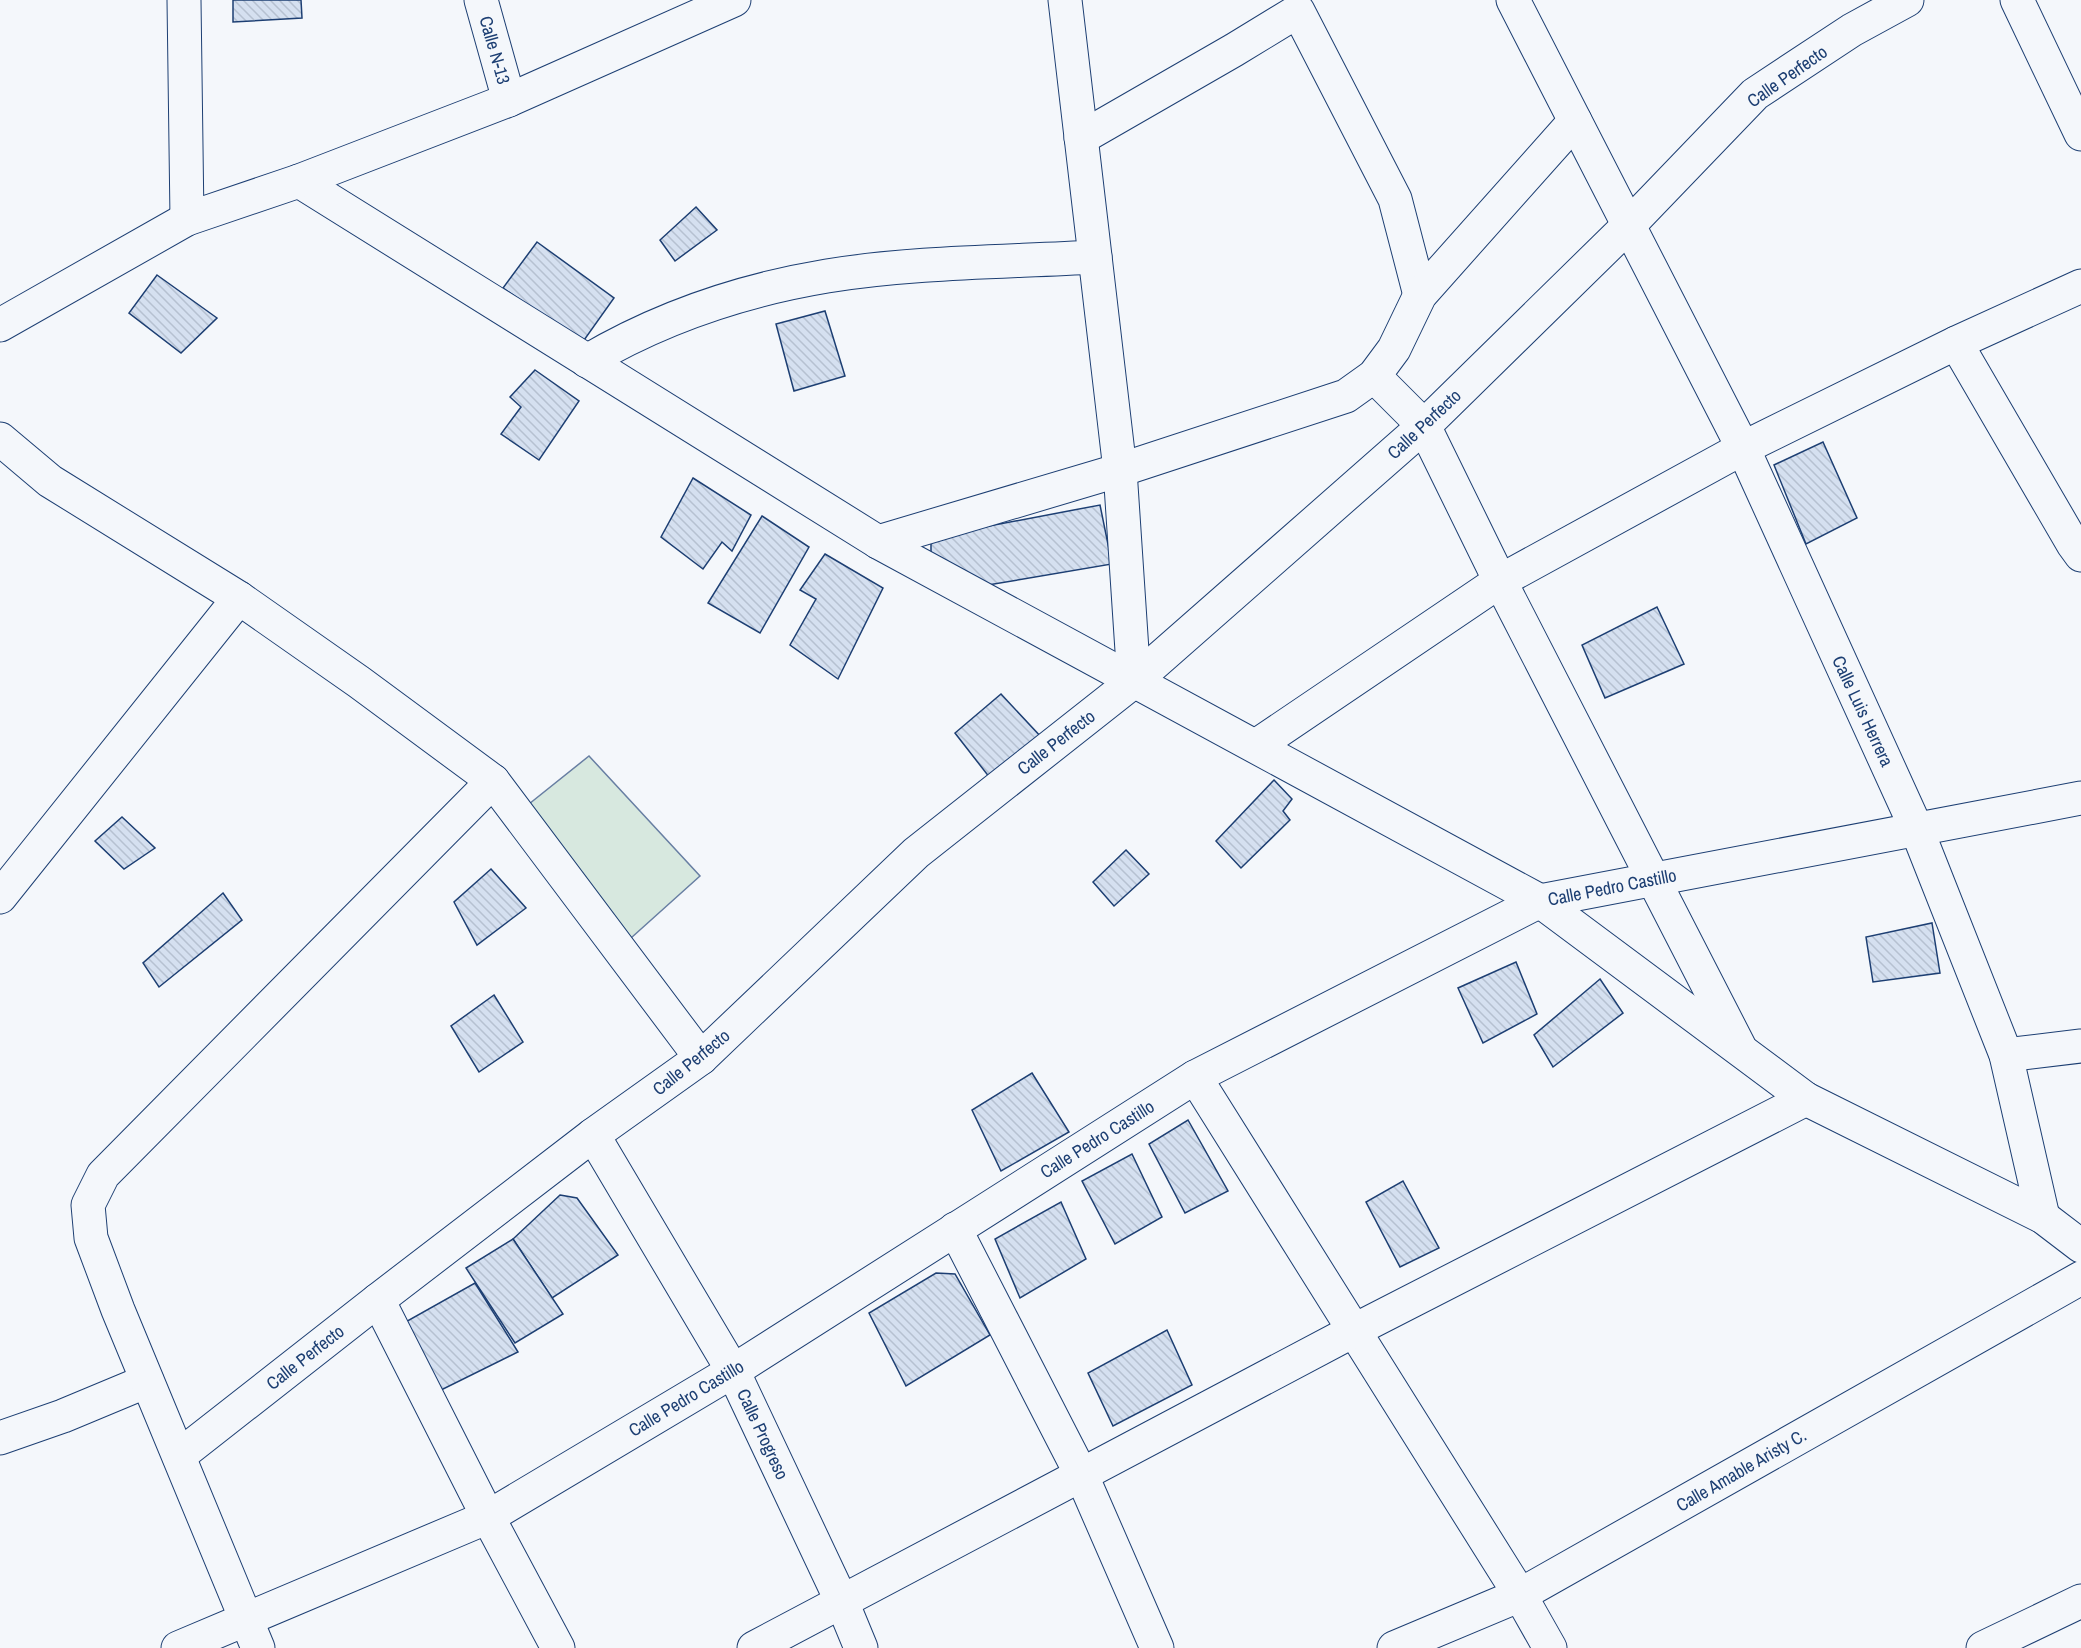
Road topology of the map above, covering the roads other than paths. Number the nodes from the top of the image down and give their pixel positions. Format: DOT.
graph roads {
  1 [pos="184,0"];
  2 [pos="481,0"];
  3 [pos="734,0"];
  4 [pos="1065,0"];
  5 [pos="1513,0"];
  6 [pos="1907,0"];
  7 [pos="2017,0"];
  8 [pos="1308,5"];
  9 [pos="509,99"];
  10 [pos="1575,121"];
  11 [pos="2081,134"];
  12 [pos="1081,138"];
  13 [pos="299,181"];
  14 [pos="187,219"];
  15 [pos="1629,225"];
  16 [pos="1095,257"];
  17 [pos="2081,286"];
  18 [pos="1420,295"];
  19 [pos="0,324"];
  20 [pos="1956,343"];
  21 [pos="587,361"];
  22 [pos="1374,376"];
  23 [pos="1424,426"];
  24 [pos="0,439"];
  25 [pos="1743,448"];
  26 [pos="1120,470"];
  27 [pos="878,542"];
  28 [pos="2081,555"];
  29 [pos="1500,581"];
  30 [pos="239,598"];
  31 [pos="1134,681"];
  32 [pos="1256,746"];
  33 [pos="493,781"];
  34 [pos="2081,798"];
  35 [pos="1917,830"];
  36 [pos="1652,879"];
  37 [pos="0,897"];
  38 [pos="1540,901"];
  39 [pos="2081,1046"];
  40 [pos="1743,1053"];
  41 [pos="2006,1055"];
  42 [pos="701,1058"];
  43 [pos="1195,1077"];
  44 [pos="1806,1099"];
  45 [pos="593,1135"];
  46 [pos="2043,1217"];
  47 [pos="955,1229"];
  48 [pos="2081,1246"];
  49 [pos="2081,1278"];
  50 [pos="378,1300"];
  51 [pos="1355,1330"];
  52 [pos="734,1371"];
  53 [pos="147,1381"];
  54 [pos="0,1438"];
  55 [pos="179,1456"];
  56 [pos="1082,1476"];
  57 [pos="488,1517"];
  58 [pos="1520,1595"];
  59 [pos="2081,1601"];
  60 [pos="842,1602"];
  61 [pos="252,1633"];
  62 [pos="178,1648"];
  63 [pos="558,1648"];
  64 [pos="754,1648"];
  65 [pos="861,1648"];
  66 [pos="1156,1648"];
  67 [pos="1394,1648"];
  68 [pos="1550,1648"];
  69 [pos="1983,1648"];
  1 -- 14 [label="street"];
  2 -- 9 [label="street, Calle N-13"];
  3 -- 9 [label="street"];
  4 -- 12 [label="street"];
  5 -- 10 [label="street, Calle Luis Herrera"];
  6 -- 15 [label="street, Calle Perfecto"];
  7 -- 11 [label="street"];
  8 -- 12 [label="street"];
  8 -- 18 [label="street"];
  9 -- 13 [label="street"];
  10 -- 15 [label="street, Calle Luis Herrera"];
  10 -- 18 [label="street"];
  12 -- 16 [label="street"];
  13 -- 14 [label="street"];
  13 -- 21 [label="street"];
  14 -- 19 [label="street"];
  15 -- 23 [label="street, Calle Perfecto"];
  15 -- 25 [label="street, Calle Luis Herrera"];
  16 -- 21 [label="street"];
  16 -- 26 [label="street"];
  17 -- 20 [label="street"];
  18 -- 22 [label="street"];
  20 -- 25 [label="street"];
  20 -- 28 [label="street"];
  21 -- 27 [label="street"];
  22 -- 23 [label="street"];
  22 -- 26 [label="street"];
  23 -- 29 [label="street"];
  23 -- 31 [label="street, Calle Perfecto"];
  24 -- 30 [label="street"];
  25 -- 29 [label="street"];
  25 -- 35 [label="street, Calle Luis Herrera"];
  26 -- 27 [label="street"];
  26 -- 31 [label="street"];
  27 -- 31 [label="street"];
  29 -- 32 [label="street"];
  29 -- 36 [label="street"];
  30 -- 33 [label="street"];
  30 -- 37 [label="street"];
  31 -- 32 [label="street"];
  31 -- 42 [label="street, Calle Perfecto"];
  32 -- 38 [label="street"];
  33 -- 42 [label="street"];
  33 -- 53 [label="street"];
  34 -- 35 [label="street, Calle Pedro Castillo"];
  35 -- 36 [label="street, Calle Pedro Castillo"];
  35 -- 41 [label="street, Calle Luis Herrera"];
  36 -- 38 [label="street, Calle Pedro Castillo"];
  36 -- 40 [label="street"];
  38 -- 40 [label="street"];
  38 -- 43 [label="street, Calle Pedro Castillo"];
  39 -- 41 [label="street"];
  40 -- 44 [label="street"];
  41 -- 46 [label="street, Calle Luis Herrera"];
  42 -- 45 [label="street, Calle Perfecto"];
  43 -- 47 [label="street, Calle Pedro Castillo"];
  43 -- 51 [label="street"];
  44 -- 46 [label="street"];
  44 -- 51 [label="street"];
  45 -- 50 [label="street, Calle Perfecto"];
  45 -- 52 [label="street, Calle Progreso"];
  46 -- 48 [label="street"];
  47 -- 52 [label="street, Calle Pedro Castillo"];
  47 -- 56 [label="street"];
  49 -- 58 [label="street, Calle Amable Aristy C."];
  50 -- 55 [label="street, Calle Perfecto"];
  50 -- 57 [label="street"];
  51 -- 56 [label="street"];
  51 -- 58 [label="street"];
  52 -- 57 [label="street, Calle Pedro Castillo"];
  52 -- 60 [label="street, Calle Progreso"];
  53 -- 54 [label="street"];
  53 -- 55 [label="street"];
  55 -- 61 [label="street"];
  56 -- 60 [label="street"];
  56 -- 66 [label="street"];
  57 -- 61 [label="street, Calle Pedro Castillo"];
  57 -- 63 [label="street"];
  58 -- 67 [label="street, Calle Amable Aristy C."];
  58 -- 68 [label="street"];
  59 -- 69 [label="street"];
  60 -- 64 [label="street"];
  60 -- 65 [label="street, Calle Progreso"];
  61 -- 62 [label="street, Calle Pedro Castillo"];
}
